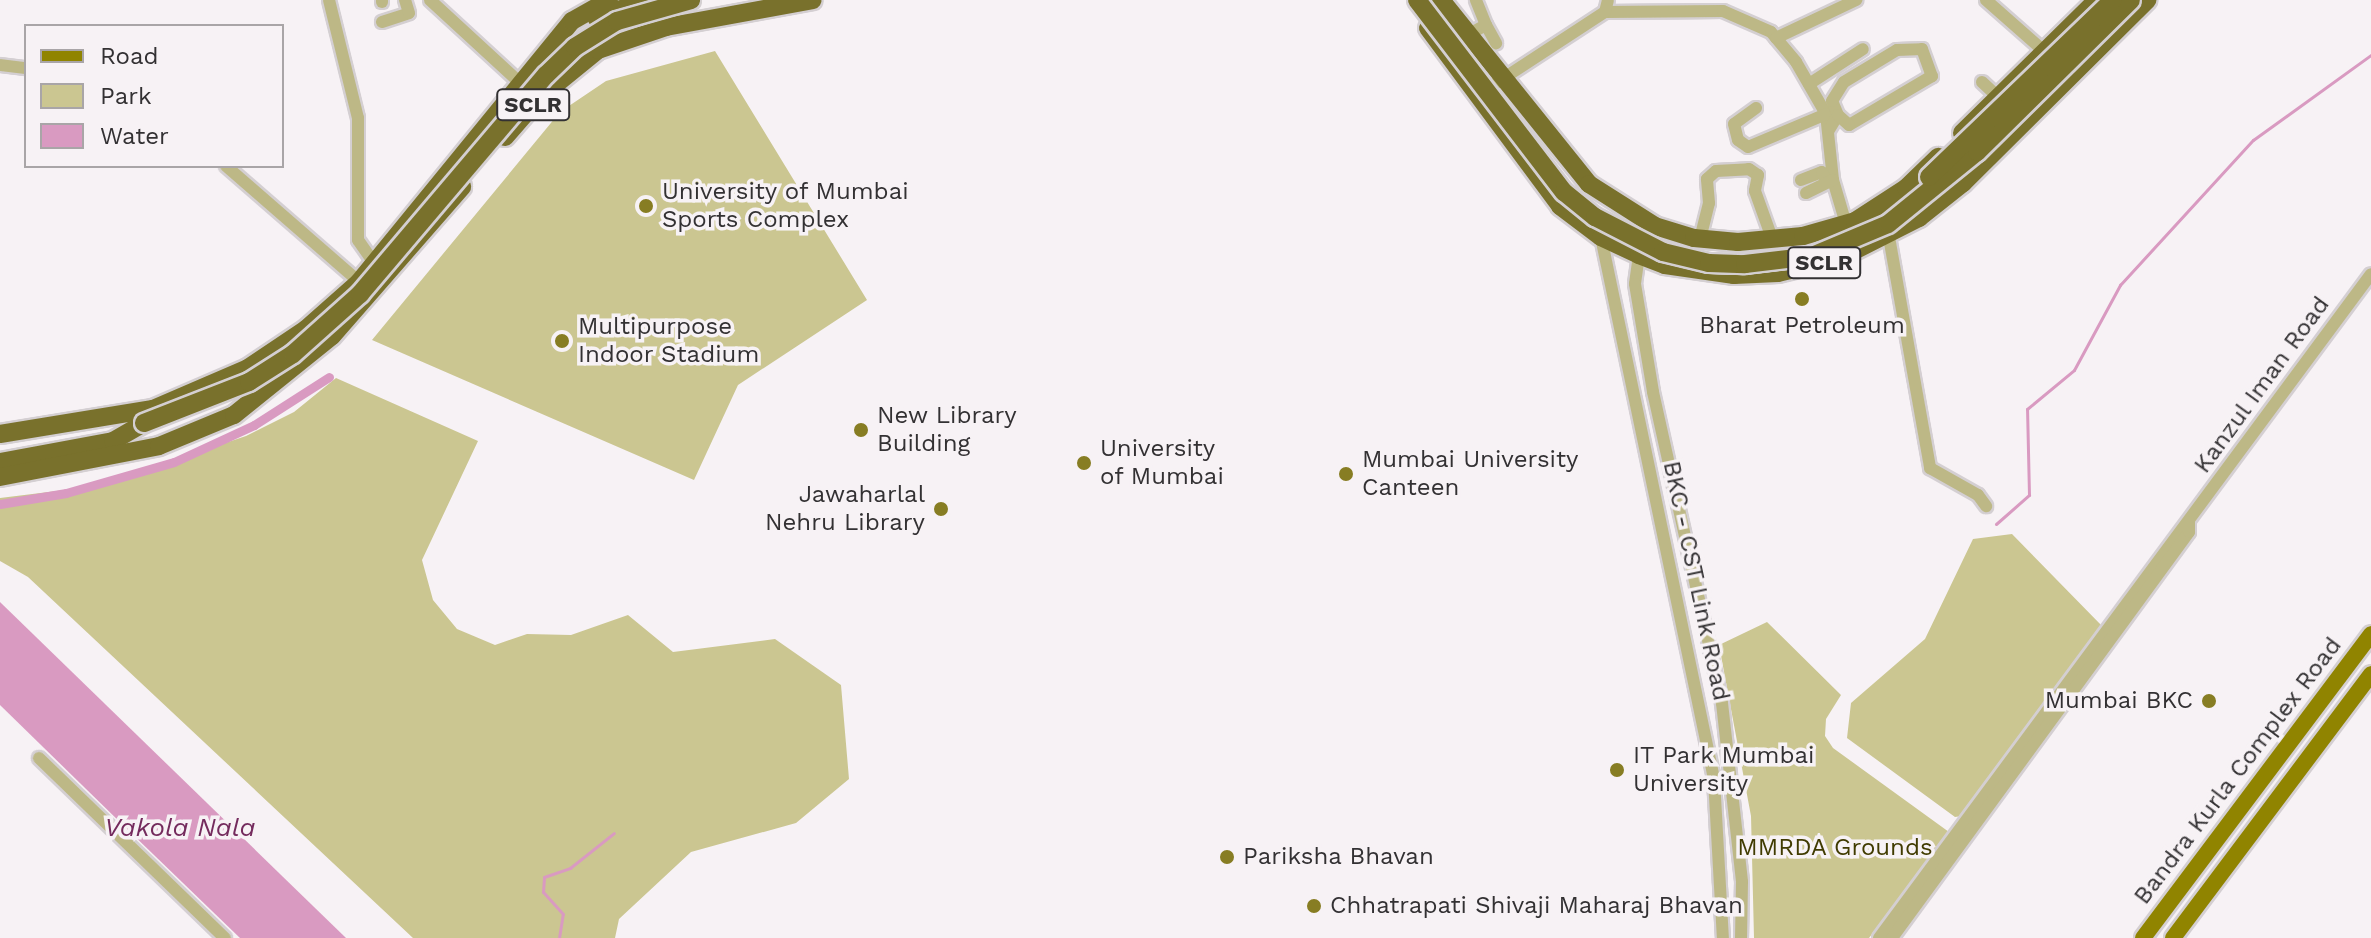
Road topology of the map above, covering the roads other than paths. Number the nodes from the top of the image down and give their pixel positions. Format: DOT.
graph roads {
  1 [pos="329,0"];
  2 [pos="405,0"];
  3 [pos="430,0"];
  4 [pos="643,0"];
  5 [pos="691,0"];
  6 [pos="813,0"];
  7 [pos="1432,0"];
  8 [pos="1441,0"];
  9 [pos="1476,0"];
  10 [pos="1856,0"];
  11 [pos="1986,0"];
  12 [pos="2097,0"];
  13 [pos="2113,0"];
  14 [pos="2131,0"];
  15 [pos="2140,0"];
  16 [pos="2147,0"];
  17 [pos="1411,1"];
  18 [pos="601,2"];
  19 [pos="1606,6"];
  20 [pos="382,22"];
  21 [pos="1486,25"];
  22 [pos="1469,34"];
  23 [pos="1776,38"];
  24 [pos="1496,43"];
  25 [pos="554,45"];
  26 [pos="1863,49"];
  27 [pos="2045,52"];
  28 [pos="0,65"];
  29 [pos="24,68"];
  30 [pos="1505,79"];
  31 [pos="518,81"];
  32 [pos="1982,82"];
  33 [pos="1809,84"];
  34 [pos="1476,96"];
  35 [pos="1998,97"];
  36 [pos="1756,108"];
  37 [pos="1832,115"];
  38 [pos="228,168"];
  39 [pos="1801,180"];
  40 [pos="1830,181"];
  41 [pos="1806,193"];
  42 [pos="1942,200"];
  43 [pos="1846,224"];
  44 [pos="1803,236"];
  45 [pos="1601,237"];
  46 [pos="1889,237"];
  47 [pos="1700,239"];
  48 [pos="1773,241"];
  49 [pos="1639,255"];
  50 [pos="374,263"];
  51 [pos="1808,267"];
  52 [pos="2371,274"];
  53 [pos="366,287"];
  54 [pos="1653,392"];
  55 [pos="1634,396"];
  56 [pos="144,423"];
  57 [pos="0,434"];
  58 [pos="0,446"];
  59 [pos="0,462"];
  60 [pos="0,477"];
  61 [pos="1986,506"];
  62 [pos="1678,514"];
  63 [pos="1659,520"];
  64 [pos="2189,522"];
  65 [pos="2371,634"];
  66 [pos="2344,670"];
  67 [pos="2369,679"];
  68 [pos="39,758"];
  69 [pos="1736,810"];
  70 [pos="1717,812"];
  71 [pos="1742,905"];
  72 [pos="1722,906"];
  73 [pos="225,938"];
  74 [pos="1723,938"];
  75 [pos="1741,938"];
  76 [pos="1879,938"];
  77 [pos="1892,938"];
  78 [pos="2143,938"];
  79 [pos="2173,938"];
  1 -- 50 [label="street"];
  2 -- 20 [label="street"];
  3 -- 31 [label="street"];
  4 -- 25 [label="highway"];
  5 -- 56 [label="highway, bridge"];
  6 -- 53 [label="highway, SCLR"];
  7 -- 13 [label="highway, bridge"];
  8 -- 22 [label="highway, SCLR"];
  9 -- 21 [label="street"];
  10 -- 23 [label="street"];
  11 -- 27 [label="street"];
  12 -- 27 [label="highway, SCLR"];
  14 -- 17 [label="highway, bridge"];
  15 -- 42 [label="highway"];
  16 -- 42 [label="highway, SCLR"];
  17 -- 34 [label="highway, SCLR"];
  18 -- 25 [label="highway, SCLR"];
  19 -- 23 [label="street"];
  19 -- 30 [label="street"];
  21 -- 22 [label="street"];
  21 -- 24 [label="street"];
  22 -- 30 [label="highway, SCLR"];
  23 -- 33 [label="street"];
  25 -- 31 [label="highway, SCLR"];
  26 -- 33 [label="street"];
  27 -- 35 [label="highway, SCLR"];
  28 -- 29 [label="street"];
  30 -- 34 [label="street"];
  30 -- 47 [label="highway, SCLR"];
  31 -- 50 [label="highway, SCLR"];
  32 -- 35 [label="street"];
  33 -- 37 [label="street"];
  34 -- 45 [label="highway, SCLR"];
  35 -- 43 [label="highway, SCLR"];
  36 -- 37 [label="street"];
  37 -- 37 [label="street"];
  37 -- 40 [label="street"];
  38 -- 53 [label="street"];
  39 -- 40 [label="street"];
  40 -- 41 [label="street"];
  40 -- 43 [label="street"];
  42 -- 46 [label="highway, SCLR"];
  43 -- 44 [label="highway, SCLR"];
  44 -- 48 [label="highway, SCLR"];
  44 -- 51 [label="highway"];
  45 -- 49 [label="highway, SCLR"];
  45 -- 55 [label="street, BKC - CST Link Road"];
  46 -- 51 [label="highway, SCLR"];
  46 -- 61 [label="street"];
  47 -- 48 [label="highway, SCLR"];
  47 -- 48 [label="street"];
  49 -- 51 [label="highway, SCLR"];
  49 -- 54 [label="street, BKC - CST Link Road"];
  50 -- 53 [label="highway, SCLR"];
  52 -- 64 [label="street, Kanzul Iman Road"];
  53 -- 57 [label="highway, SCLR"];
  53 -- 60 [label="highway, SCLR"];
  54 -- 55 [label="street"];
  54 -- 62 [label="street, BKC - CST Link Road"];
  55 -- 63 [label="street, BKC - CST Link Road"];
  56 -- 58 [label="highway"];
  56 -- 59 [label="highway"];
  62 -- 63 [label="street"];
  62 -- 69 [label="street, BKC - CST Link Road"];
  63 -- 70 [label="street, BKC - CST Link Road"];
  64 -- 76 [label="street, Kanzul Iman Road"];
  64 -- 77 [label="street, Kanzul Iman Road"];
  65 -- 66 [label="main road, Bandra Kurla Complex Road"];
  66 -- 67 [label="main road"];
  66 -- 78 [label="main road, Bandra Kurla Complex Road"];
  67 -- 79 [label="main road, Bandra Kurla Complex Road"];
  68 -- 73 [label="street"];
  69 -- 70 [label="street"];
  69 -- 71 [label="street, BKC - CST Link Road"];
  70 -- 72 [label="street, BKC - CST Link Road"];
  71 -- 72 [label="street"];
  71 -- 75 [label="street, BKC - CST Link Road"];
  72 -- 74 [label="street, BKC - CST Link Road"];
}
